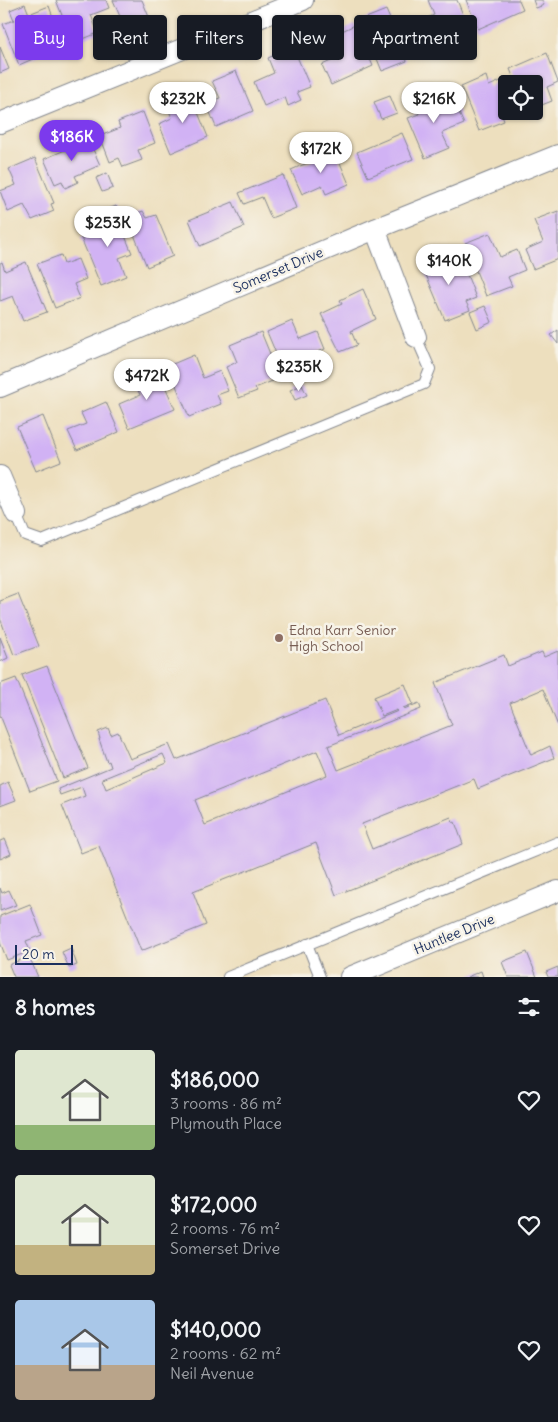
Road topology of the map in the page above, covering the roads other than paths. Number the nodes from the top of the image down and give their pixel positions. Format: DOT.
graph roads {
  1 [pos="303,0"];
  2 [pos="0,123"];
  3 [pos="558,155"];
  4 [pos="375,229"];
  5 [pos="416,337"];
  6 [pos="0,387"];
  7 [pos="0,476"];
  8 [pos="16,514"];
  9 [pos="558,842"];
  10 [pos="558,891"];
  11 [pos="306,944"];
  12 [pos="228,977"];
  13 [pos="320,977"];
  14 [pos="350,977"];
  1 -- 2 [label="street"];
  3 -- 4 [label="street, Somerset Drive"];
  4 -- 5 [label="street"];
  4 -- 6 [label="street, Somerset Drive"];
  5 -- 8 [label="lane"];
  7 -- 8 [label="street"];
  9 -- 11 [label="lane"];
  10 -- 14 [label="street, Huntlee Drive"];
  11 -- 12 [label="lane"];
  11 -- 13 [label="lane"];
}
